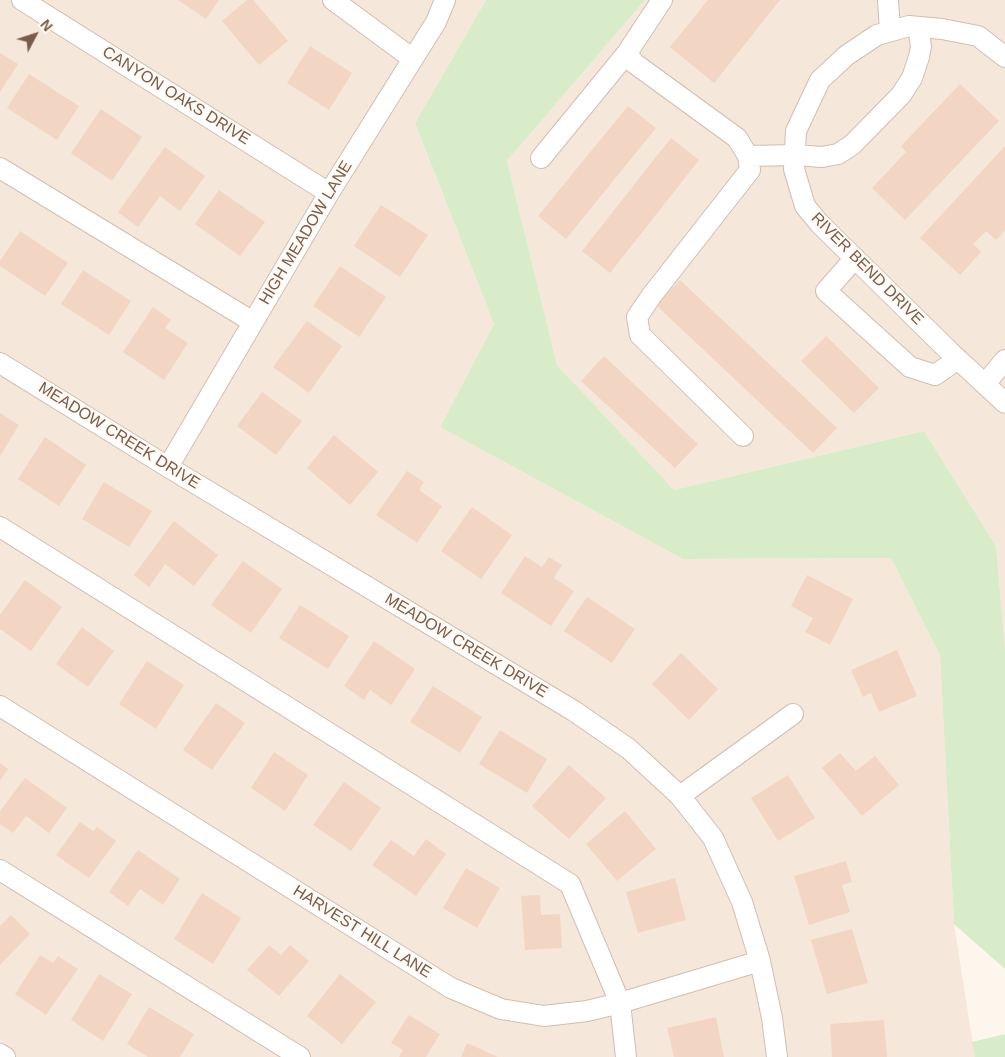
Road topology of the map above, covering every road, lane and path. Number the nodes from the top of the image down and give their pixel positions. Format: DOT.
graph roads {
  1 [pos="22,0"];
  2 [pos="333,0"];
  3 [pos="445,0"];
  4 [pos="662,0"];
  5 [pos="888,0"];
  6 [pos="918,27"];
  7 [pos="890,31"];
  8 [pos="627,53"];
  9 [pos="1005,57"];
  10 [pos="412,59"];
  11 [pos="795,155"];
  12 [pos="748,156"];
  13 [pos="541,158"];
  14 [pos="0,168"];
  15 [pos="329,193"];
  16 [pos="855,258"];
  17 [pos="253,322"];
  18 [pos="958,359"];
  19 [pos="1005,360"];
  20 [pos="0,362"];
  21 [pos="985,384"];
  22 [pos="1005,403"];
  23 [pos="744,436"];
  24 [pos="168,466"];
  25 [pos="0,527"];
  26 [pos="0,706"];
  27 [pos="793,714"];
  28 [pos="680,796"];
  29 [pos="0,870"];
  30 [pos="760,961"];
  31 [pos="620,1003"];
  32 [pos="0,1054"];
  33 [pos="5,1057"];
  34 [pos="300,1057"];
  35 [pos="626,1057"];
  36 [pos="777,1057"];
  1 -- 15 [label="street, CANYON OAKS DRIVE"];
  2 -- 10 [label="street"];
  3 -- 10 [label="street, HIGH MEADOW LANE"];
  4 -- 8 [label="street"];
  5 -- 7 [label="street"];
  6 -- 7 [label="street, RIVER BEND DRIVE"];
  6 -- 9 [label="street, RIVER BEND DRIVE"];
  6 -- 11 [label="street"];
  7 -- 11 [label="street, RIVER BEND DRIVE"];
  8 -- 12 [label="street"];
  8 -- 13 [label="street"];
  10 -- 15 [label="street, HIGH MEADOW LANE"];
  11 -- 12 [label="street"];
  11 -- 16 [label="street, RIVER BEND DRIVE"];
  12 -- 23 [label="street"];
  14 -- 17 [label="street"];
  15 -- 17 [label="street, HIGH MEADOW LANE"];
  16 -- 18 [label="street, RIVER BEND DRIVE"];
  16 -- 18 [label="street"];
  17 -- 24 [label="street, HIGH MEADOW LANE"];
  18 -- 21 [label="street, RIVER BEND DRIVE"];
  19 -- 21 [label="street"];
  20 -- 24 [label="street, MEADOW CREEK DRIVE"];
  21 -- 22 [label="street, RIVER BEND DRIVE"];
  24 -- 28 [label="street, MEADOW CREEK DRIVE"];
  25 -- 31 [label="street"];
  26 -- 31 [label="street, HARVEST HILL LANE"];
  27 -- 28 [label="street"];
  28 -- 30 [label="street, MEADOW CREEK DRIVE"];
  29 -- 34 [label="street"];
  30 -- 31 [label="street, HARVEST HILL LANE"];
  30 -- 36 [label="street, MEADOW CREEK DRIVE"];
  31 -- 35 [label="street"];
  32 -- 33 [label="street"];
}
